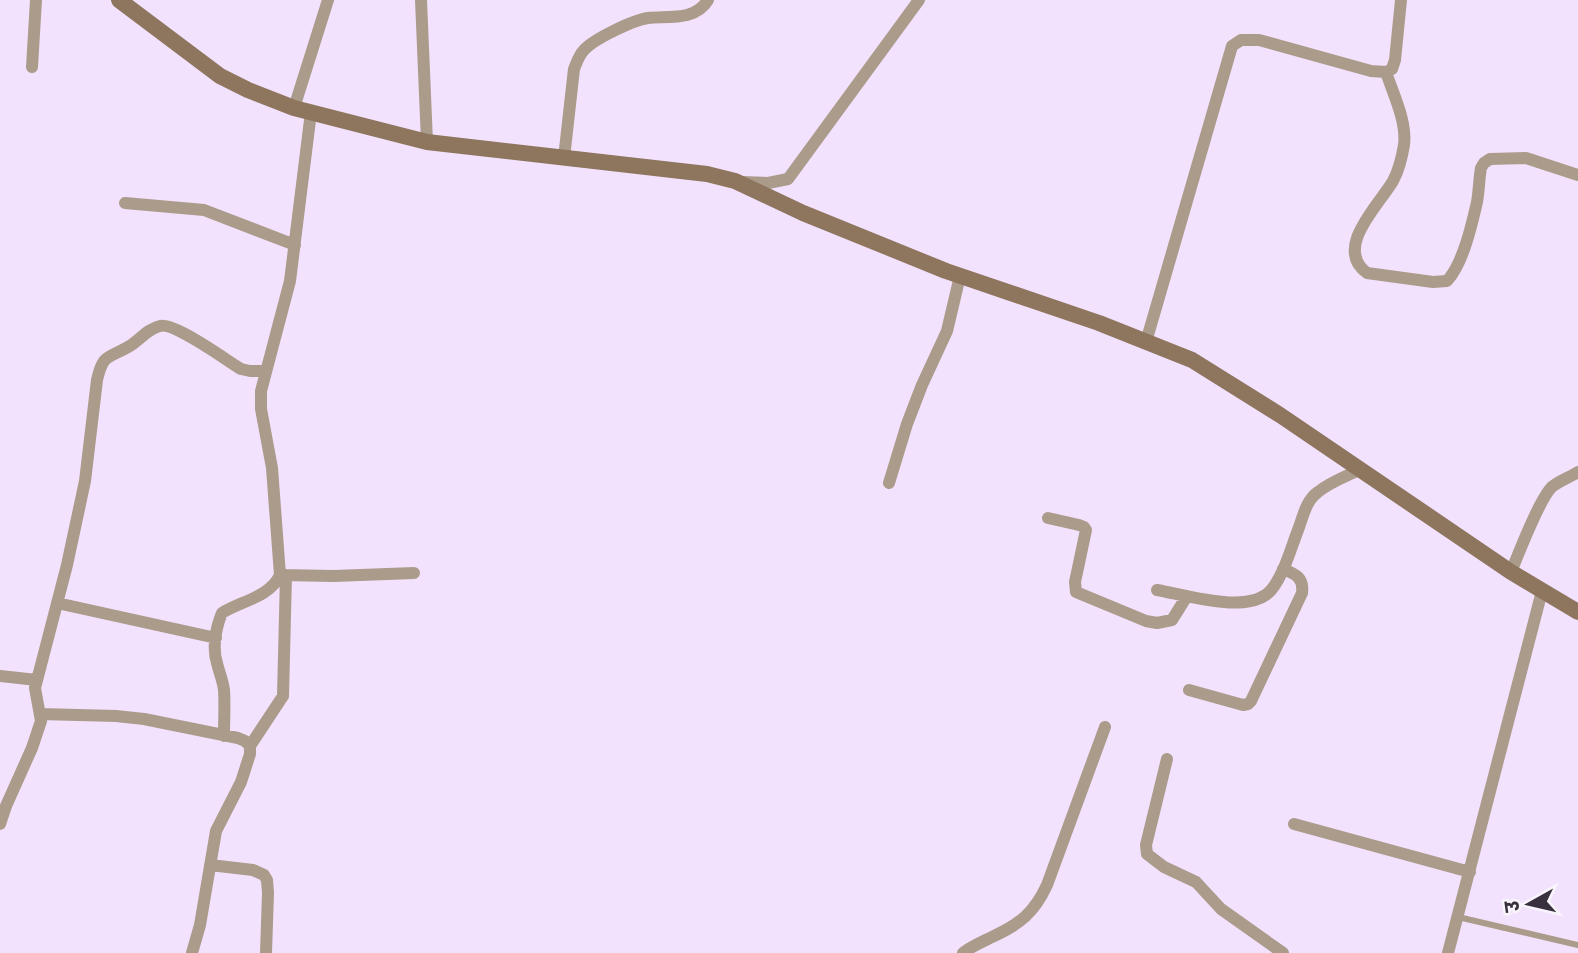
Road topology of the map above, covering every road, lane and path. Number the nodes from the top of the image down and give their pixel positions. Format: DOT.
graph roads {
  1 [pos="36,0"];
  2 [pos="119,0"];
  3 [pos="328,0"];
  4 [pos="421,0"];
  5 [pos="708,0"];
  6 [pos="919,0"];
  7 [pos="1401,0"];
  8 [pos="32,67"];
  9 [pos="1386,72"];
  10 [pos="294,108"];
  11 [pos="311,112"];
  12 [pos="427,142"];
  13 [pos="564,158"];
  14 [pos="1578,176"];
  15 [pos="735,181"];
  16 [pos="125,203"];
  17 [pos="295,245"];
  18 [pos="960,276"];
  19 [pos="1146,342"];
  20 [pos="265,371"];
  21 [pos="1361,469"];
  22 [pos="1578,472"];
  23 [pos="889,483"];
  24 [pos="1048,518"];
  25 [pos="1283,569"];
  26 [pos="1511,572"];
  27 [pos="414,573"];
  28 [pos="283,575"];
  29 [pos="1157,590"];
  30 [pos="1542,591"];
  31 [pos="1187,596"];
  32 [pos="57,603"];
  33 [pos="1578,612"];
  34 [pos="216,638"];
  35 [pos="0,676"];
  36 [pos="37,680"];
  37 [pos="1189,690"];
  38 [pos="40,714"];
  39 [pos="1105,727"];
  40 [pos="224,736"];
  41 [pos="250,746"];
  42 [pos="1167,759"];
  43 [pos="0,824"];
  44 [pos="1294,824"];
  45 [pos="210,864"];
  46 [pos="1470,872"];
  47 [pos="1458,917"];
  48 [pos="1578,944"];
  49 [pos="192,953"];
  50 [pos="266,953"];
  51 [pos="963,953"];
  52 [pos="1283,953"];
  53 [pos="1448,953"];
  1 -- 8 [label="street"];
  2 -- 10 [label="street"];
  3 -- 10 [label="street"];
  4 -- 12 [label="street"];
  5 -- 13 [label="street"];
  6 -- 15 [label="street"];
  7 -- 9 [label="street"];
  9 -- 14 [label="street"];
  9 -- 19 [label="street"];
  10 -- 11 [label="street"];
  11 -- 12 [label="street"];
  11 -- 17 [label="street"];
  12 -- 13 [label="street"];
  13 -- 15 [label="street"];
  15 -- 18 [label="street"];
  16 -- 17 [label="street"];
  17 -- 20 [label="street"];
  18 -- 19 [label="street"];
  18 -- 23 [label="street"];
  19 -- 21 [label="street"];
  20 -- 28 [label="street"];
  20 -- 32 [label="street"];
  21 -- 25 [label="street"];
  21 -- 26 [label="street"];
  22 -- 26 [label="street"];
  24 -- 31 [label="street"];
  25 -- 31 [label="street"];
  25 -- 37 [label="street"];
  26 -- 30 [label="street"];
  27 -- 28 [label="street"];
  28 -- 34 [label="street"];
  28 -- 41 [label="street"];
  29 -- 31 [label="street"];
  30 -- 33 [label="street"];
  30 -- 46 [label="street"];
  32 -- 34 [label="street"];
  32 -- 36 [label="street"];
  34 -- 40 [label="street"];
  35 -- 36 [label="street"];
  36 -- 38 [label="street"];
  38 -- 40 [label="street"];
  38 -- 43 [label="street"];
  39 -- 51 [label="street"];
  40 -- 41 [label="street"];
  41 -- 45 [label="street"];
  42 -- 52 [label="street"];
  44 -- 46 [label="street"];
  45 -- 49 [label="street"];
  45 -- 50 [label="street"];
  46 -- 47 [label="street"];
  47 -- 48 [label="lane"];
  47 -- 53 [label="street"];
}
